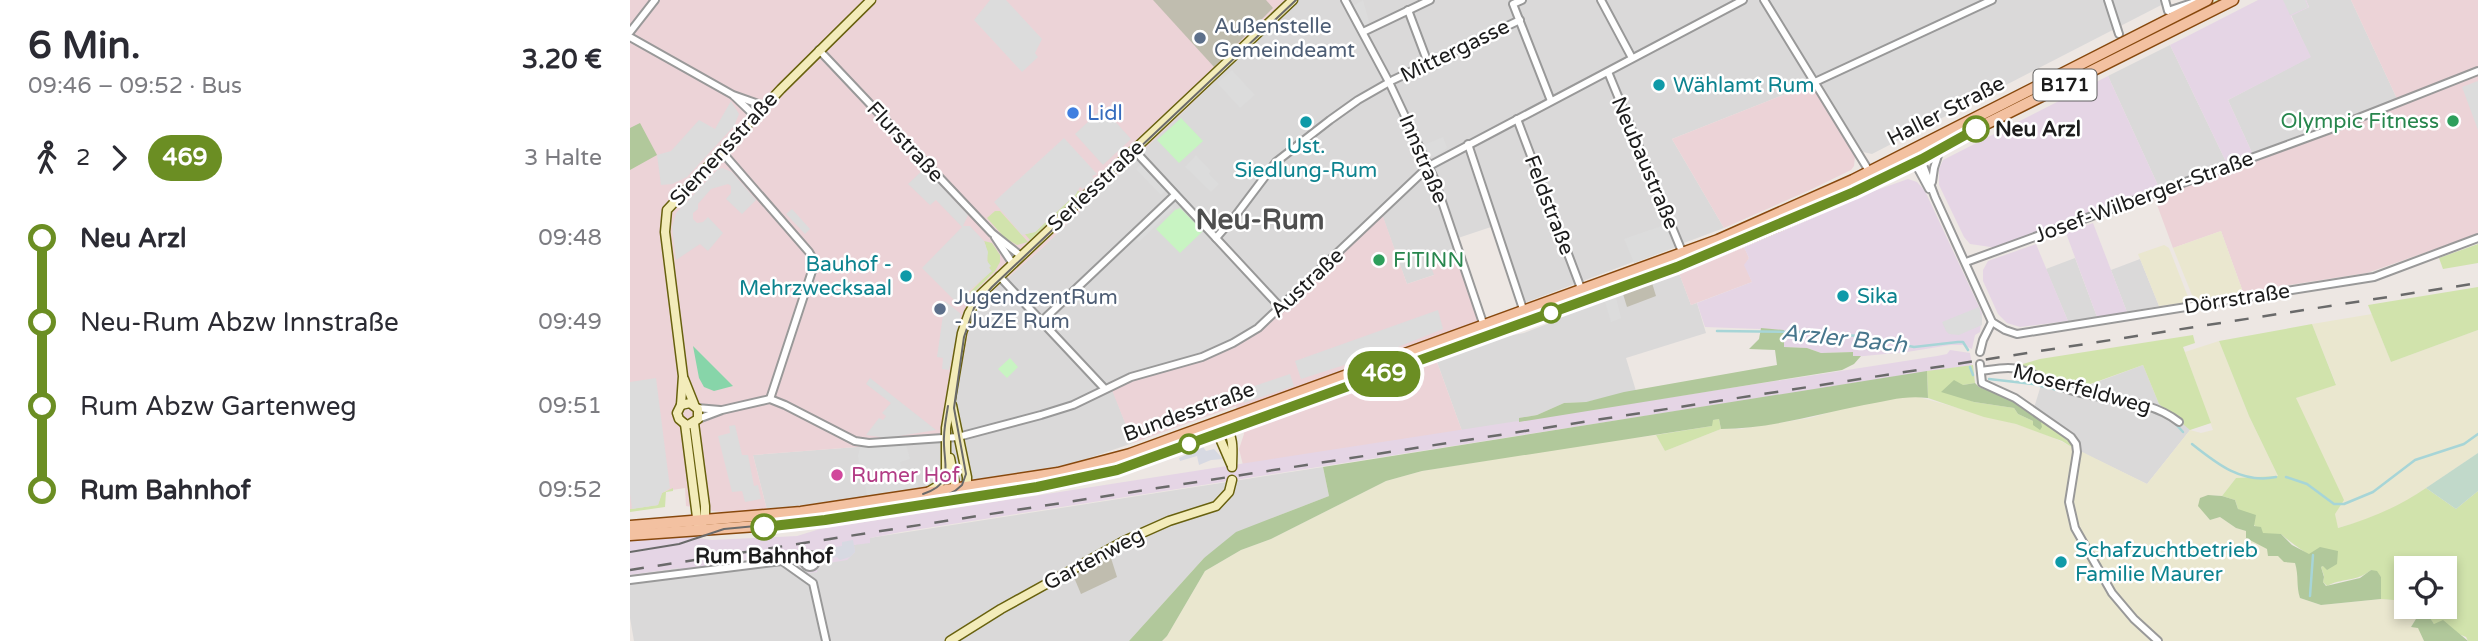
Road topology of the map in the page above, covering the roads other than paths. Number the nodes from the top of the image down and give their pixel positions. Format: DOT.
graph roads {
  1 [pos="655,0"];
  2 [pos="871,0"];
  3 [pos="1293,0"];
  4 [pos="1345,0"];
  5 [pos="1430,0"];
  6 [pos="1522,0"];
  7 [pos="1601,0"];
  8 [pos="1743,0"];
  9 [pos="1764,0"];
  10 [pos="1992,0"];
  11 [pos="2108,0"];
  12 [pos="2165,0"];
  13 [pos="2200,0"];
  14 [pos="2207,0"];
  15 [pos="2232,0"];
  16 [pos="1408,10"];
  17 [pos="1520,20"];
  18 [pos="1363,32"];
  19 [pos="2119,34"];
  20 [pos="630,35"];
  21 [pos="819,50"];
  22 [pos="1632,58"];
  23 [pos="1428,63"];
  24 [pos="2478,71"];
  25 [pos="1608,72"];
  26 [pos="1390,82"];
  27 [pos="1815,82"];
  28 [pos="733,95"];
  29 [pos="1551,102"];
  30 [pos="764,106"];
  31 [pos="755,116"];
  32 [pos="1517,120"];
  33 [pos="1468,144"];
  34 [pos="1914,149"];
  35 [pos="1940,149"];
  36 [pos="1135,151"];
  37 [pos="722,152"];
  38 [pos="1918,161"];
  39 [pos="1429,166"];
  40 [pos="1870,171"];
  41 [pos="1932,188"];
  42 [pos="1175,195"];
  43 [pos="1935,197"];
  44 [pos="992,233"];
  45 [pos="1741,236"];
  46 [pos="1216,238"];
  47 [pos="2478,239"];
  48 [pos="1683,254"];
  49 [pos="1021,256"];
  50 [pos="1966,262"];
  51 [pos="1013,264"];
  52 [pos="999,276"];
  53 [pos="1582,291"];
  54 [pos="1282,308"];
  55 [pos="1524,312"];
  56 [pos="1042,321"];
  57 [pos="1993,322"];
  58 [pos="1485,326"];
  59 [pos="1980,352"];
  60 [pos="683,376"];
  61 [pos="1104,388"];
  62 [pos="770,399"];
  63 [pos="951,402"];
  64 [pos="681,405"];
  65 [pos="696,406"];
  66 [pos="722,410"];
  67 [pos="1220,421"];
  68 [pos="692,422"];
  69 [pos="2179,422"];
  70 [pos="1224,432"];
  71 [pos="958,437"];
  72 [pos="947,438"];
  73 [pos="1232,480"];
  74 [pos="968,487"];
  75 [pos="956,489"];
  76 [pos="924,493"];
  77 [pos="964,499"];
  78 [pos="700,522"];
  79 [pos="630,526"];
  80 [pos="716,530"];
  81 [pos="666,532"];
  82 [pos="630,536"];
  83 [pos="811,567"];
  84 [pos="630,580"];
  85 [pos="813,583"];
  86 [pos="826,641"];
  87 [pos="950,641"];
  88 [pos="2158,641"];
  1 -- 20 [label="street"];
  2 -- 21 [label="street, Siemensstraße"];
  3 -- 36 [label="street, Serlesstraße"];
  4 -- 18 [label="street, Innstraße"];
  5 -- 16 [label="street"];
  6 -- 17 [label="street, Mittergasse"];
  7 -- 22 [label="street"];
  8 -- 22 [label="street, Austraße"];
  9 -- 27 [label="street"];
  10 -- 27 [label="street"];
  11 -- 19 [label="street"];
  12 -- 13 [label="street"];
  14 -- 34 [label="main road, Haller Straße / B171"];
  15 -- 35 [label="main road, Haller Straße / B171"];
  16 -- 18 [label="street"];
  16 -- 23 [label="street"];
  17 -- 23 [label="street, Mittergasse"];
  17 -- 29 [label="street, Mittergasse"];
  18 -- 26 [label="street, Innstraße"];
  20 -- 28 [label="street"];
  21 -- 30 [label="street, Siemensstraße"];
  21 -- 44 [label="street, Flurstraße"];
  22 -- 25 [label="street, Austraße"];
  23 -- 26 [label="street, Mittergasse"];
  24 -- 50 [label="street, Josef-Wilberger-Straße"];
  25 -- 29 [label="street, Austraße"];
  25 -- 48 [label="street, Neubaustraße"];
  26 -- 39 [label="street, Innstraße"];
  26 -- 46 [label="street, Mittergasse"];
  27 -- 40 [label="street"];
  28 -- 30 [label="street"];
  28 -- 31 [label="street"];
  29 -- 32 [label="street, Austraße"];
  30 -- 31 [label="street, Siemensstraße"];
  31 -- 37 [label="street, Siemensstraße"];
  32 -- 33 [label="street, Austraße"];
  32 -- 53 [label="street, Feldstraße"];
  33 -- 39 [label="street, Austraße"];
  33 -- 55 [label="street"];
  34 -- 38 [label="street"];
  34 -- 40 [label="main road, Haller Straße / B171"];
  35 -- 38 [label="main road, Haller Straße / B171"];
  35 -- 41 [label="street"];
  36 -- 42 [label="street"];
  36 -- 49 [label="street, Serlesstraße"];
  37 -- 60 [label="street, Siemensstraße"];
  37 -- 62 [label="street"];
  38 -- 41 [label="street"];
  38 -- 43 [label="street"];
  38 -- 45 [label="main road, Haller Straße / B171"];
  39 -- 54 [label="street, Austraße"];
  39 -- 58 [label="street, Innstraße"];
  40 -- 45 [label="main road, Haller Straße / B171"];
  41 -- 43 [label="street"];
  42 -- 46 [label="street"];
  42 -- 56 [label="street"];
  43 -- 50 [label="street"];
  44 -- 49 [label="street, Flurstraße"];
  44 -- 51 [label="street, Flurstraße"];
  45 -- 48 [label="main road, Bundesstraße / B171"];
  45 -- 70 [label="main road, Bundesstraße / B171"];
  46 -- 54 [label="street"];
  47 -- 57 [label="street, Dörrstraße"];
  48 -- 53 [label="main road, Bundesstraße / B171"];
  49 -- 51 [label="street, Serlesstraße"];
  50 -- 57 [label="street"];
  51 -- 52 [label="street, Serlesstraße"];
  52 -- 56 [label="street"];
  52 -- 63 [label="street, Serlesstraße"];
  53 -- 55 [label="main road, Bundesstraße / B171"];
  54 -- 61 [label="street, Austraße"];
  55 -- 58 [label="main road, Bundesstraße / B171"];
  56 -- 61 [label="street"];
  57 -- 59 [label="street"];
  58 -- 67 [label="main road, Bundesstraße / B171"];
  60 -- 64 [label="street, Siemensstraße"];
  60 -- 65 [label="street, Siemensstraße"];
  61 -- 71 [label="street, Austraße"];
  62 -- 66 [label="street"];
  62 -- 72 [label="street, Austraße"];
  63 -- 71 [label="street, Serlesstraße"];
  63 -- 72 [label="street, Serlesstraße"];
  64 -- 65 [label="street"];
  64 -- 68 [label="street, Siemensstraße"];
  65 -- 66 [label="street"];
  65 -- 68 [label="street, Siemensstraße"];
  66 -- 68 [label="street"];
  67 -- 70 [label="street"];
  67 -- 74 [label="main road, Bundesstraße / B171"];
  68 -- 78 [label="street"];
  69 -- 88 [label="street, Moserfeldweg"];
  70 -- 77 [label="main road, Bundesstraße / B171"];
  71 -- 72 [label="street, Austraße"];
  71 -- 74 [label="street, Serlesstraße"];
  72 -- 75 [label="street, Serlesstraße"];
  72 -- 76 [label="street, Serlesstraße"];
  73 -- 87 [label="street, Gartenweg"];
  74 -- 75 [label="main road, Bundesstraße / B171"];
  74 -- 77 [label="street, Serlesstraße"];
  75 -- 76 [label="main road, Bundesstraße / B171"];
  75 -- 77 [label="street, Serlesstraße"];
  76 -- 78 [label="main road, Bundesstraße / B171"];
  77 -- 80 [label="main road, Bundesstraße / B171"];
  78 -- 79 [label="main road, Bundesstraße / B171"];
  78 -- 80 [label="street"];
  78 -- 81 [label="street"];
  80 -- 81 [label="main road, Bundesstraße / B171"];
  81 -- 82 [label="main road, B171"];
  83 -- 85 [label="street"];
  84 -- 85 [label="street"];
  85 -- 86 [label="street"];
}
